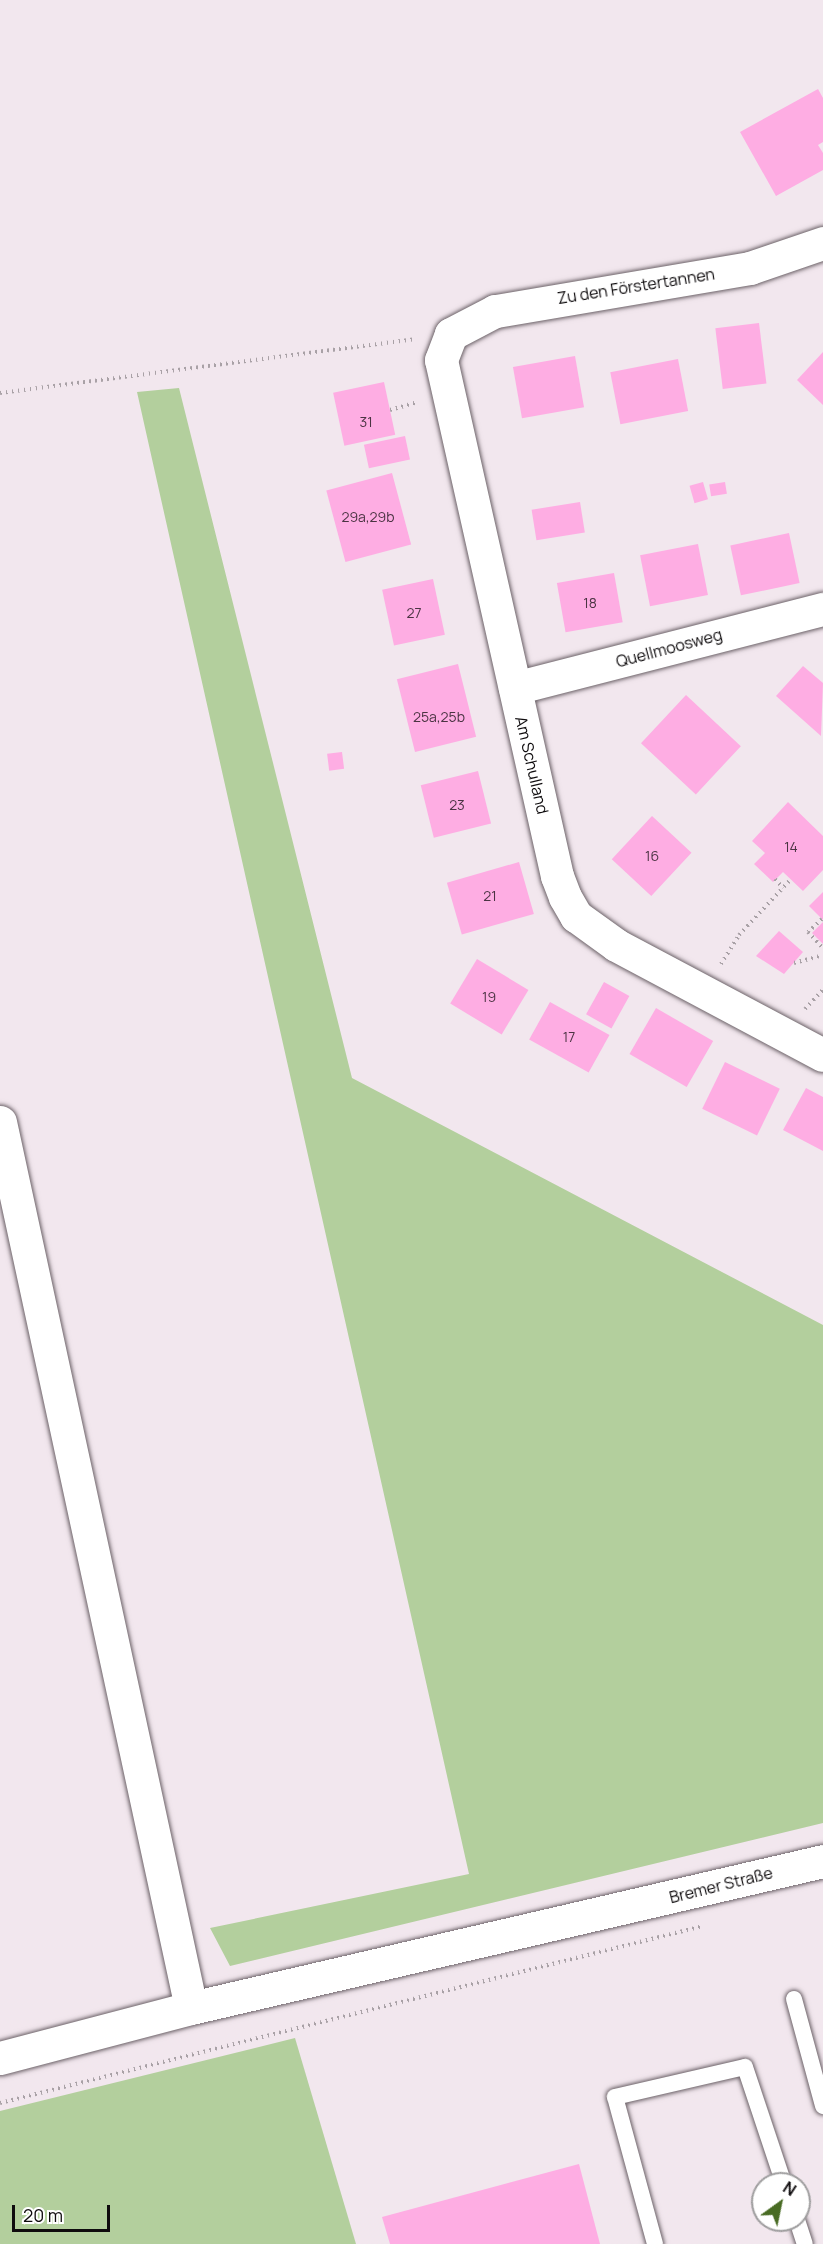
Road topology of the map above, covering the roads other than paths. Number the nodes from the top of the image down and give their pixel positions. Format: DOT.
graph roads {
  1 [pos="823,243"];
  2 [pos="451,334"];
  3 [pos="823,609"];
  4 [pos="515,688"];
  5 [pos="823,1055"];
  6 [pos="0,1122"];
  7 [pos="823,1861"];
  8 [pos="794,1999"];
  9 [pos="191,2008"];
  10 [pos="0,2058"];
  11 [pos="823,2106"];
  12 [pos="780,2172"];
  13 [pos="655,2244"];
  1 -- 2 [label="street, Zu den Förstertannen"];
  2 -- 4 [label="street, Am Schulland"];
  3 -- 4 [label="street, Quellmoosweg"];
  4 -- 5 [label="street, Am Schulland"];
  6 -- 9 [label="street"];
  7 -- 9 [label="street, Bremer Straße"];
  8 -- 11 [label="lane"];
  9 -- 10 [label="street, Bremer Straße"];
  12 -- 13 [label="lane"];
}
